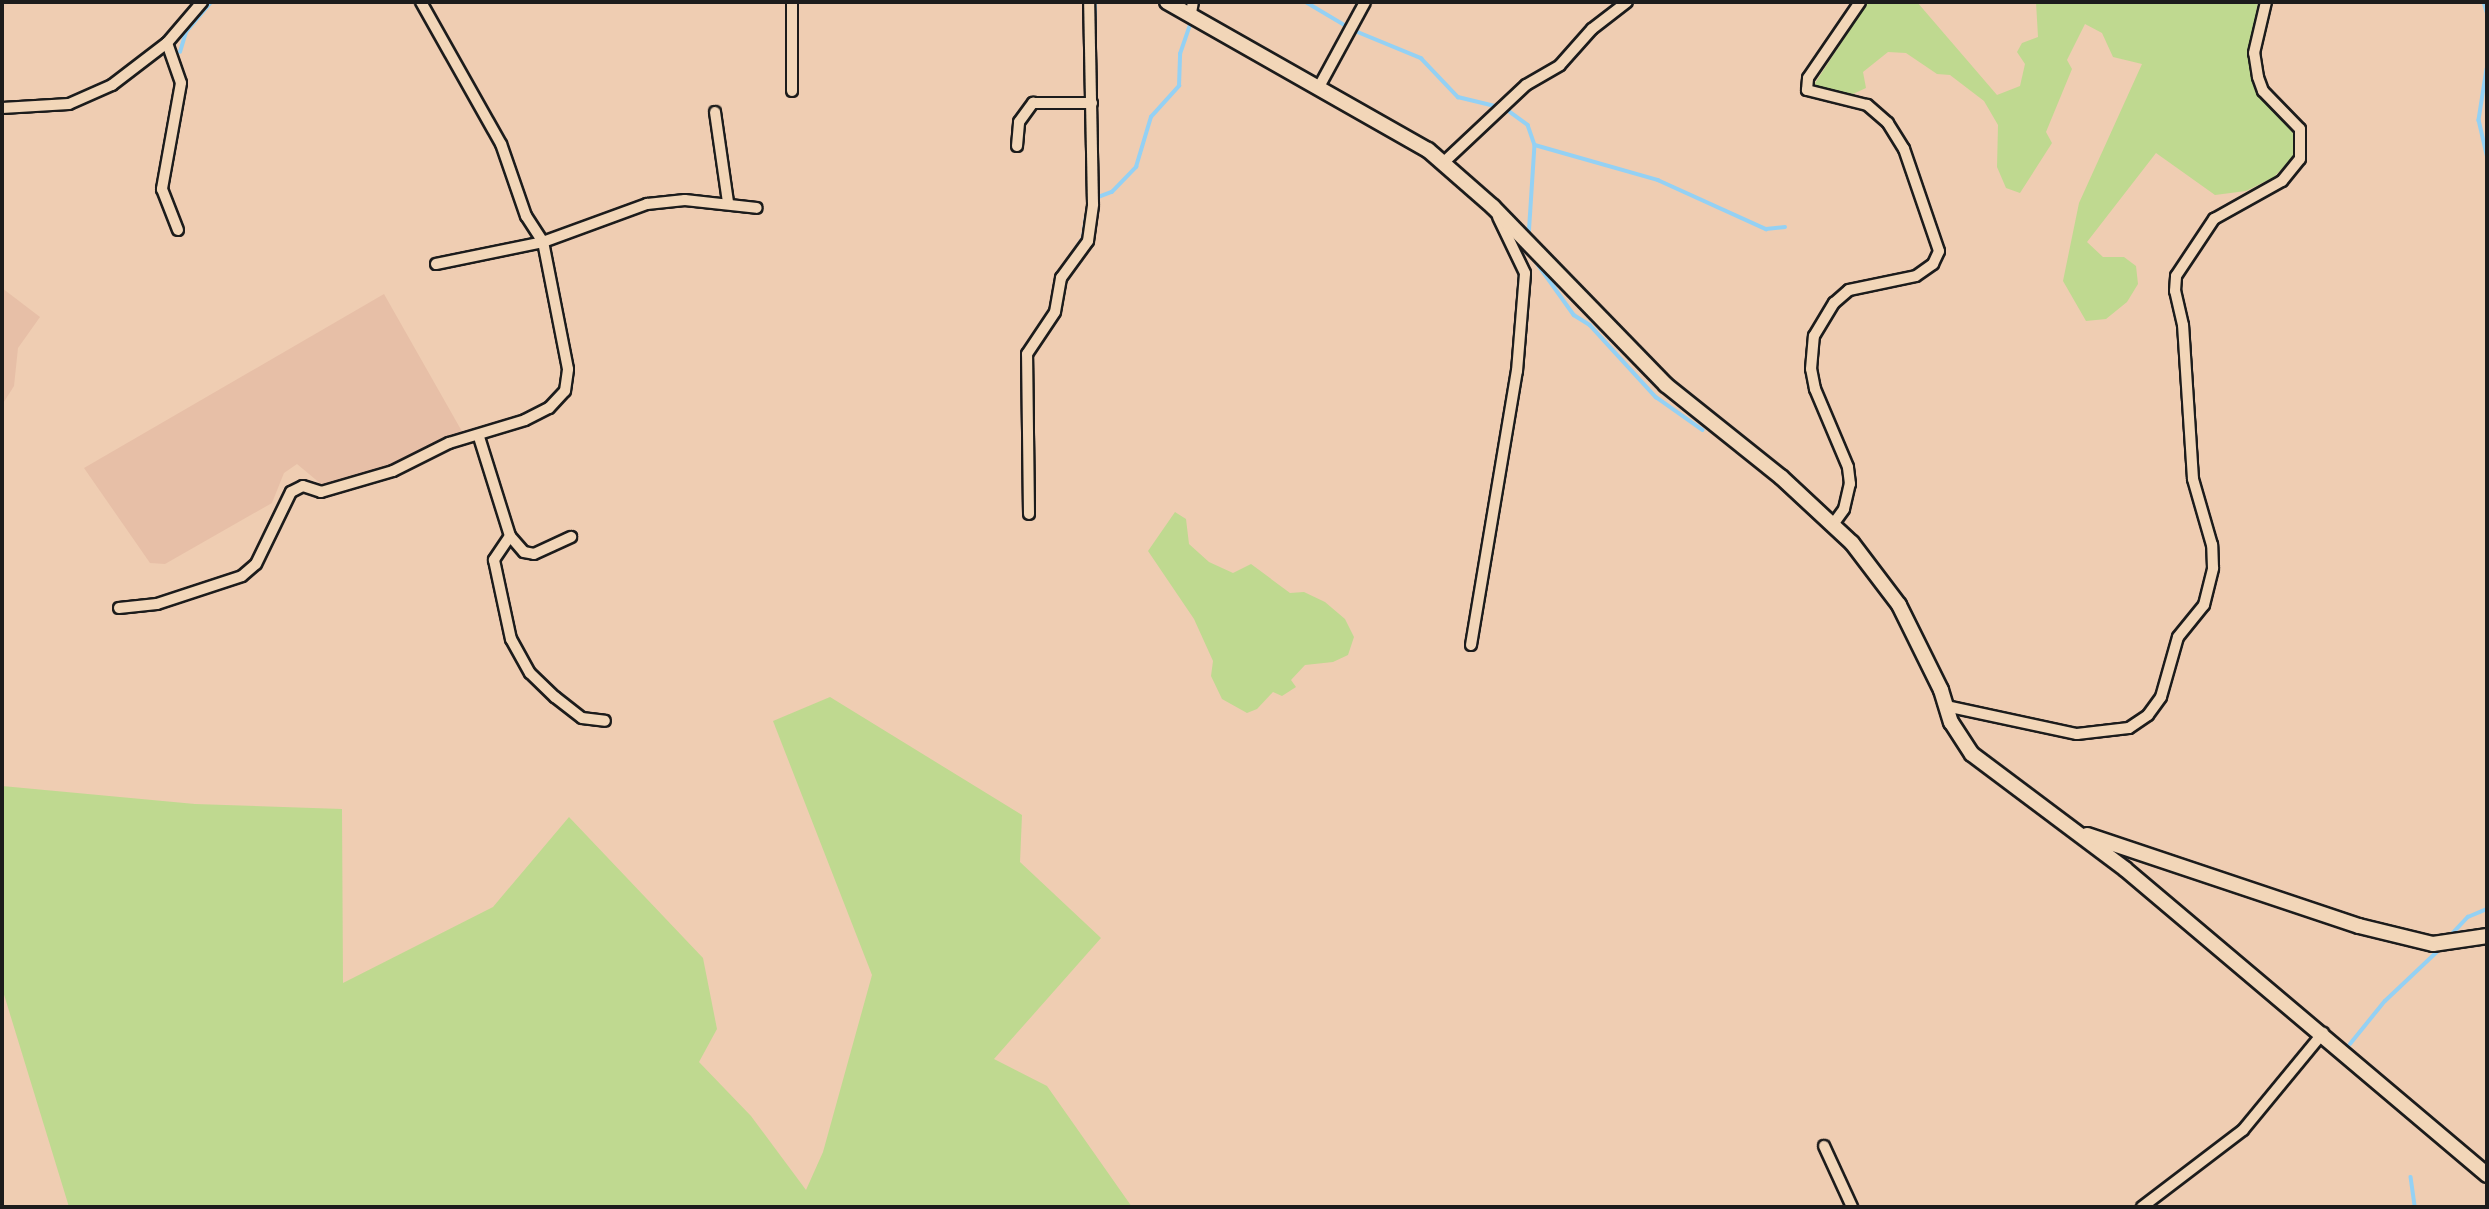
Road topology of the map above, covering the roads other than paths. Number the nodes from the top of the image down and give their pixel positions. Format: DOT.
graph roads {
  1 [pos="202,2"];
  2 [pos="421,2"];
  3 [pos="792,2"];
  4 [pos="1089,2"];
  5 [pos="1167,2"];
  6 [pos="1365,2"];
  7 [pos="1627,2"];
  8 [pos="1860,2"];
  9 [pos="2266,2"];
  10 [pos="1193,11"];
  11 [pos="167,43"];
  12 [pos="1320,85"];
  13 [pos="792,91"];
  14 [pos="1092,103"];
  15 [pos="2,108"];
  16 [pos="715,112"];
  17 [pos="1017,146"];
  18 [pos="1443,163"];
  19 [pos="728,202"];
  20 [pos="1493,207"];
  21 [pos="757,208"];
  22 [pos="178,230"];
  23 [pos="543,242"];
  24 [pos="436,264"];
  25 [pos="479,437"];
  26 [pos="1029,514"];
  27 [pos="1834,523"];
  28 [pos="510,536"];
  29 [pos="571,537"];
  30 [pos="119,608"];
  31 [pos="1471,645"];
  32 [pos="1946,706"];
  33 [pos="605,721"];
  34 [pos="2079,833"];
  35 [pos="2486,939"];
  36 [pos="2323,1033"];
  37 [pos="1824,1146"];
  38 [pos="2487,1175"];
  39 [pos="1852,1207"];
  40 [pos="2142,1207"];
  1 -- 11 [label="street"];
  2 -- 23 [label="street"];
  3 -- 13 [label="street"];
  4 -- 14 [label="street"];
  5 -- 10 [label="main road"];
  6 -- 12 [label="street"];
  7 -- 18 [label="street"];
  8 -- 27 [label="street"];
  9 -- 32 [label="street"];
  10 -- 12 [label="main road"];
  11 -- 15 [label="street"];
  11 -- 22 [label="street"];
  12 -- 18 [label="main road"];
  14 -- 17 [label="street"];
  14 -- 26 [label="street"];
  16 -- 19 [label="street"];
  18 -- 20 [label="main road"];
  19 -- 21 [label="street"];
  19 -- 23 [label="street"];
  20 -- 27 [label="main road"];
  20 -- 31 [label="street"];
  23 -- 24 [label="street"];
  23 -- 25 [label="street"];
  25 -- 28 [label="street"];
  25 -- 30 [label="street"];
  27 -- 32 [label="main road"];
  28 -- 29 [label="street"];
  28 -- 33 [label="street"];
  32 -- 34 [label="main road"];
  34 -- 35 [label="main road"];
  34 -- 36 [label="main road"];
  36 -- 38 [label="main road"];
  36 -- 40 [label="street"];
  37 -- 39 [label="street"];
}
